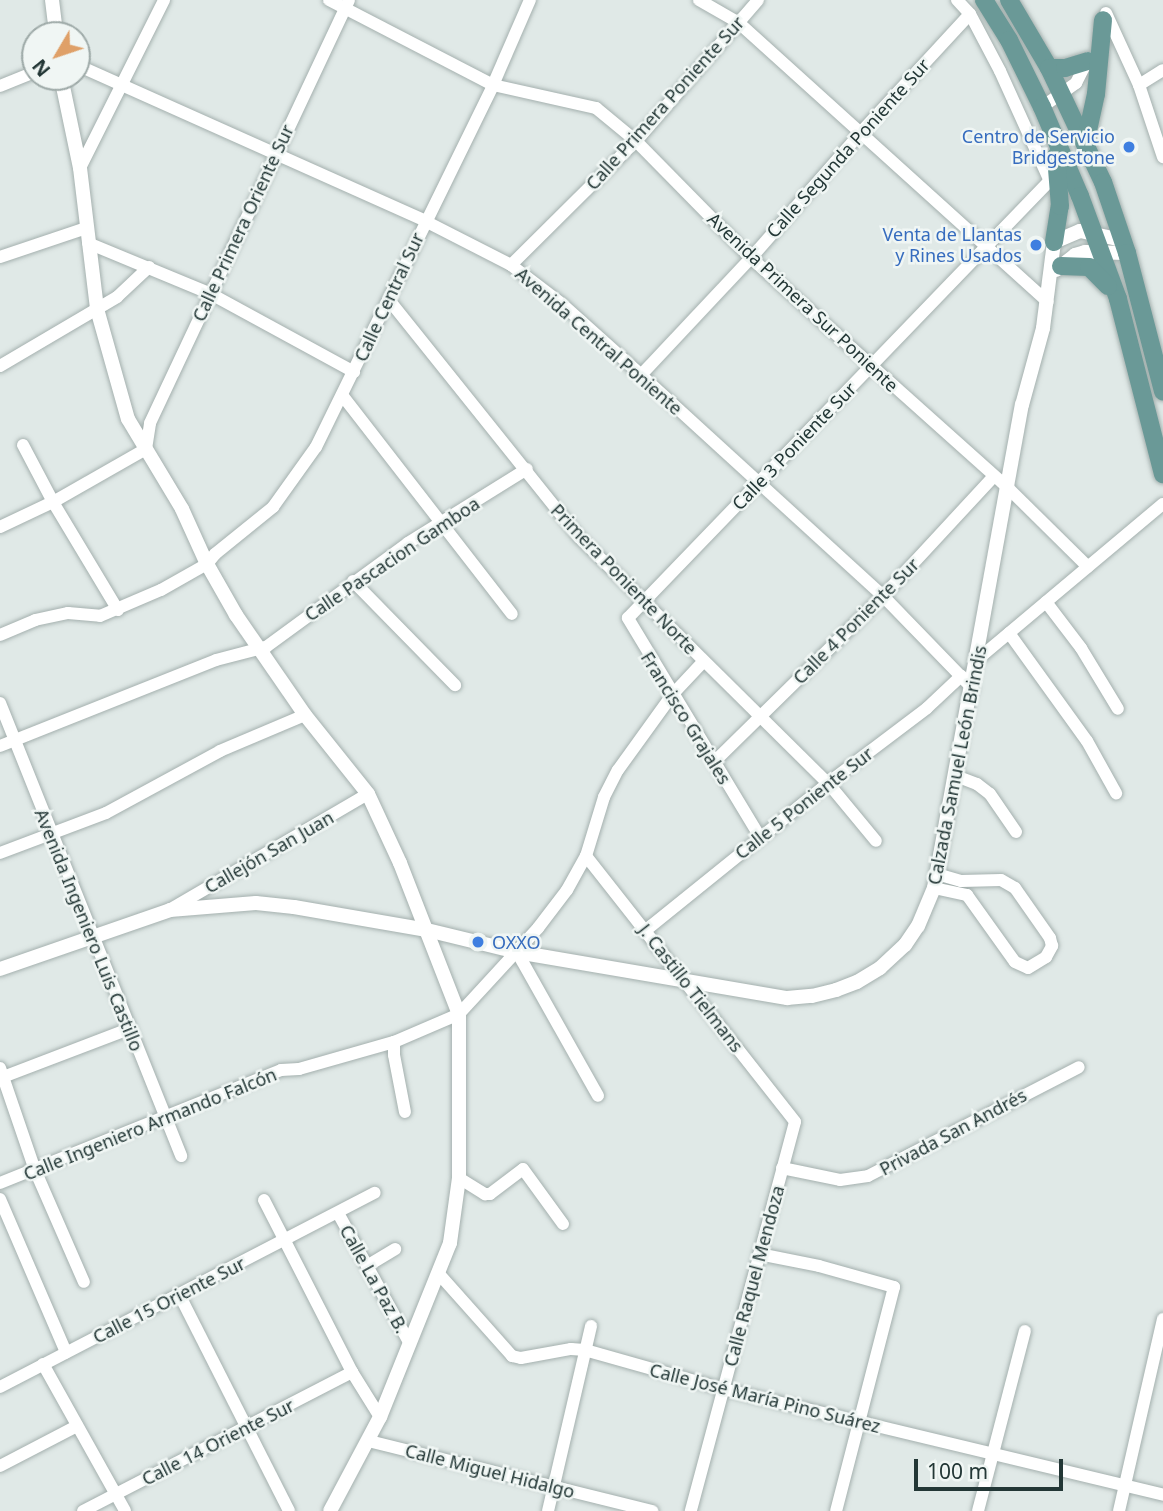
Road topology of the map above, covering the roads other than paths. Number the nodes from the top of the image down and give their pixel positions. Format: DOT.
graph roads {
  1 [pos="52,0"];
  2 [pos="164,0"];
  3 [pos="330,0"];
  4 [pos="530,0"];
  5 [pos="699,0"];
  6 [pos="758,0"];
  7 [pos="957,0"];
  8 [pos="984,0"];
  9 [pos="1009,0"];
  10 [pos="347,4"];
  11 [pos="1106,11"];
  12 [pos="970,14"];
  13 [pos="54,21"];
  14 [pos="739,23"];
  15 [pos="1088,61"];
  16 [pos="1049,68"];
  17 [pos="1163,70"];
  18 [pos="91,71"];
  19 [pos="21,78"];
  20 [pos="121,84"];
  21 [pos="493,85"];
  22 [pos="1139,85"];
  23 [pos="0,86"];
  24 [pos="64,91"];
  25 [pos="1062,94"];
  26 [pos="1042,107"];
  27 [pos="1052,128"];
  28 [pos="862,131"];
  29 [pos="635,141"];
  30 [pos="1085,144"];
  31 [pos="274,153"];
  32 [pos="1163,157"];
  33 [pos="79,168"];
  34 [pos="1054,176"];
  35 [pos="425,221"];
  36 [pos="1093,232"];
  37 [pos="87,236"];
  38 [pos="1054,242"];
  39 [pos="985,247"];
  40 [pos="1124,247"];
  41 [pos="1099,251"];
  42 [pos="0,257"];
  43 [pos="751,258"];
  44 [pos="511,265"];
  45 [pos="149,267"];
  46 [pos="1056,271"];
  47 [pos="211,294"];
  48 [pos="1118,299"];
  49 [pos="389,300"];
  50 [pos="1048,302"];
  51 [pos="97,309"];
  52 [pos="0,366"];
  53 [pos="872,366"];
  54 [pos="354,372"];
  55 [pos="641,375"];
  56 [pos="1163,391"];
  57 [pos="342,395"];
  58 [pos="23,445"];
  59 [pos="146,449"];
  60 [pos="527,469"];
  61 [pos="1163,474"];
  62 [pos="994,476"];
  63 [pos="758,482"];
  64 [pos="1008,488"];
  65 [pos="53,502"];
  66 [pos="1163,505"];
  67 [pos="441,524"];
  68 [pos="0,526"];
  69 [pos="207,564"];
  70 [pos="1088,567"];
  71 [pos="353,581"];
  72 [pos="883,596"];
  73 [pos="645,600"];
  74 [pos="1046,602"];
  75 [pos="118,610"];
  76 [pos="512,614"];
  77 [pos="1009,633"];
  78 [pos="0,635"];
  79 [pos="259,646"];
  80 [pos="978,659"];
  81 [pos="703,662"];
  82 [pos="961,676"];
  83 [pos="455,685"];
  84 [pos="973,689"];
  85 [pos="672,695"];
  86 [pos="0,703"];
  87 [pos="1118,709"];
  88 [pos="305,715"];
  89 [pos="759,717"];
  90 [pos="13,741"];
  91 [pos="0,746"];
  92 [pos="714,762"];
  93 [pos="956,776"];
  94 [pos="828,783"];
  95 [pos="1116,793"];
  96 [pos="368,794"];
  97 [pos="1016,832"];
  98 [pos="50,834"];
  99 [pos="760,837"];
  100 [pos="876,841"];
  101 [pos="0,853"];
  102 [pos="586,856"];
  103 [pos="935,881"];
  104 [pos="170,910"];
  105 [pos="427,930"];
  106 [pos="646,930"];
  107 [pos="91,935"];
  108 [pos="517,952"];
  109 [pos="0,969"];
  110 [pos="686,982"];
  111 [pos="459,1014"];
  112 [pos="129,1030"];
  113 [pos="394,1042"];
  114 [pos="1079,1067"];
  115 [pos="2,1072"];
  116 [pos="598,1097"];
  117 [pos="405,1112"];
  118 [pos="167,1118"];
  119 [pos="794,1122"];
  120 [pos="181,1156"];
  121 [pos="782,1168"];
  122 [pos="36,1170"];
  123 [pos="459,1178"];
  124 [pos="0,1183"];
  125 [pos="375,1193"];
  126 [pos="0,1199"];
  127 [pos="264,1200"];
  128 [pos="338,1213"];
  129 [pos="563,1224"];
  130 [pos="287,1240"];
  131 [pos="395,1249"];
  132 [pos="759,1254"];
  133 [pos="367,1266"];
  134 [pos="439,1274"];
  135 [pos="84,1282"];
  136 [pos="180,1296"];
  137 [pos="1163,1319"];
  138 [pos="591,1326"];
  139 [pos="1025,1331"];
  140 [pos="410,1344"];
  141 [pos="585,1350"];
  142 [pos="66,1352"];
  143 [pos="43,1364"];
  144 [pos="352,1372"];
  145 [pos="0,1387"];
  146 [pos="723,1389"];
  147 [pos="380,1417"];
  148 [pos="859,1422"];
  149 [pos="78,1426"];
  150 [pos="247,1426"];
  151 [pos="369,1441"];
  152 [pos="993,1455"];
  153 [pos="0,1466"];
  154 [pos="555,1487"];
  155 [pos="1124,1487"];
  156 [pos="116,1494"];
  157 [pos="1163,1495"];
  158 [pos="83,1511"];
  159 [pos="125,1511"];
  160 [pos="289,1511"];
  161 [pos="330,1511"];
  162 [pos="548,1511"];
  163 [pos="652,1511"];
  164 [pos="691,1511"];
  165 [pos="836,1511"];
  166 [pos="978,1511"];
  167 [pos="1119,1511"];
  1 -- 13 [label="street"];
  2 -- 20 [label="street"];
  3 -- 10 [label="street, Avenida Primera Sur Poniente"];
  4 -- 21 [label="street, Calle Central Sur"];
  5 -- 14 [label="street"];
  6 -- 14 [label="street, Calle Primera Poniente Sur"];
  7 -- 12 [label="street"];
  8 -- 26 [label="main road"];
  9 -- 16 [label="main road"];
  10 -- 21 [label="street, Avenida Primera Sur Poniente"];
  10 -- 31 [label="street, Calle Primera Oriente Sur"];
  11 -- 15 [label="street"];
  11 -- 22 [label="street"];
  11 -- 30 [label="main road"];
  12 -- 28 [label="street, Calle Segunda Poniente Sur"];
  12 -- 34 [label="street"];
  14 -- 28 [label="street"];
  14 -- 29 [label="street, Calle Primera Poniente Sur"];
  15 -- 16 [label="main road"];
  15 -- 25 [label="street"];
  16 -- 25 [label="main road"];
  17 -- 22 [label="street"];
  18 -- 20 [label="street, Avenida Central Poniente"];
  19 -- 23 [label="street"];
  20 -- 31 [label="street, Avenida Central Poniente"];
  20 -- 33 [label="street"];
  21 -- 29 [label="street, Avenida Primera Sur Poniente"];
  21 -- 35 [label="street, Calle Central Sur"];
  22 -- 32 [label="street"];
  24 -- 33 [label="street"];
  25 -- 26 [label="street"];
  25 -- 30 [label="main road"];
  26 -- 27 [label="main road"];
  27 -- 34 [label="main road"];
  27 -- 36 [label="main road"];
  28 -- 39 [label="street"];
  28 -- 43 [label="street, Calle Segunda Poniente Sur"];
  29 -- 43 [label="street, Avenida Primera Sur Poniente"];
  29 -- 44 [label="street, Calle Primera Poniente Sur"];
  30 -- 40 [label="main road"];
  31 -- 35 [label="street, Avenida Central Poniente"];
  31 -- 47 [label="street, Calle Primera Oriente Sur"];
  33 -- 37 [label="street"];
  34 -- 38 [label="main road"];
  34 -- 39 [label="street, Calle 3 Poniente Sur"];
  35 -- 44 [label="street, Avenida Central Poniente"];
  35 -- 49 [label="street, Calle Central Sur"];
  36 -- 38 [label="street"];
  36 -- 40 [label="street"];
  36 -- 41 [label="main road"];
  37 -- 42 [label="street"];
  37 -- 45 [label="street"];
  37 -- 51 [label="street"];
  38 -- 46 [label="street, Calzada Samuel León Brindis"];
  39 -- 50 [label="street"];
  39 -- 53 [label="street, Calle 3 Poniente Sur"];
  40 -- 41 [label="street"];
  40 -- 56 [label="main road"];
  41 -- 46 [label="street"];
  41 -- 48 [label="main road"];
  43 -- 53 [label="street, Avenida Primera Sur Poniente"];
  43 -- 55 [label="street, Calle Segunda Poniente Sur"];
  44 -- 55 [label="street, Avenida Central Poniente"];
  45 -- 47 [label="street"];
  45 -- 51 [label="street"];
  46 -- 48 [label="main road"];
  46 -- 50 [label="street, Calzada Samuel León Brindis"];
  47 -- 54 [label="street"];
  47 -- 59 [label="street, Calle Primera Oriente Sur"];
  48 -- 61 [label="main road"];
  49 -- 54 [label="street, Calle Central Sur"];
  49 -- 60 [label="street, Primera Poniente Norte"];
  50 -- 64 [label="street, Calzada Samuel León Brindis"];
  51 -- 52 [label="street"];
  51 -- 59 [label="street"];
  53 -- 62 [label="street, Avenida Primera Sur Poniente"];
  53 -- 63 [label="street, Calle 3 Poniente Sur"];
  54 -- 57 [label="street, Calle Central Sur"];
  55 -- 63 [label="street, Avenida Central Poniente"];
  57 -- 67 [label="street"];
  57 -- 69 [label="street, Calle Central Sur"];
  58 -- 65 [label="street"];
  59 -- 65 [label="street"];
  59 -- 69 [label="street"];
  60 -- 67 [label="street, Calle Pascacion Gamboa"];
  60 -- 73 [label="street, Primera Poniente Norte"];
  62 -- 64 [label="street, Avenida Primera Sur Poniente"];
  62 -- 72 [label="street, Calle 4 Poniente Sur"];
  63 -- 72 [label="street, Avenida Central Poniente"];
  63 -- 73 [label="street, Calle 3 Poniente Sur"];
  64 -- 70 [label="street, Avenida Primera Sur Poniente"];
  64 -- 80 [label="street, Calzada Samuel León Brindis"];
  65 -- 68 [label="street"];
  65 -- 75 [label="street"];
  66 -- 70 [label="street"];
  67 -- 71 [label="street, Calle Pascacion Gamboa"];
  67 -- 76 [label="street"];
  69 -- 75 [label="street, Calle Central Sur"];
  69 -- 79 [label="street"];
  70 -- 74 [label="street"];
  71 -- 79 [label="street, Calle Pascacion Gamboa"];
  71 -- 83 [label="street"];
  72 -- 82 [label="street, Avenida Central Poniente"];
  72 -- 89 [label="street, Calle 4 Poniente Sur"];
  73 -- 81 [label="street, Primera Poniente Norte"];
  73 -- 85 [label="street, Francisco Grajales"];
  74 -- 77 [label="street"];
  74 -- 87 [label="street"];
  75 -- 78 [label="street, Calle Central Sur"];
  77 -- 80 [label="street"];
  77 -- 95 [label="street"];
  79 -- 88 [label="street"];
  79 -- 90 [label="street, Calle Pascacion Gamboa"];
  80 -- 84 [label="street, Calzada Samuel León Brindis"];
  81 -- 85 [label="street"];
  81 -- 89 [label="street, Primera Poniente Norte"];
  82 -- 84 [label="street, Avenida Central Poniente"];
  82 -- 94 [label="street, Calle 5 Poniente Sur"];
  84 -- 93 [label="street, Calzada Samuel León Brindis"];
  85 -- 92 [label="street, Francisco Grajales"];
  85 -- 102 [label="street"];
  86 -- 90 [label="street, Avenida Ingeniero Luis Castillo"];
  88 -- 96 [label="street"];
  88 -- 98 [label="street"];
  89 -- 92 [label="street, Calle 4 Poniente Sur"];
  89 -- 94 [label="street, Primera Poniente Norte"];
  90 -- 91 [label="street, Calle Pascacion Gamboa"];
  90 -- 98 [label="street, Avenida Ingeniero Luis Castillo"];
  92 -- 99 [label="street, Francisco Grajales"];
  93 -- 97 [label="street"];
  93 -- 103 [label="street, Calzada Samuel León Brindis"];
  94 -- 99 [label="street, Calle 5 Poniente Sur"];
  94 -- 100 [label="street, Primera Poniente Norte"];
  96 -- 104 [label="street, Callejón San Juan"];
  96 -- 105 [label="street"];
  98 -- 101 [label="street"];
  98 -- 107 [label="street, Avenida Ingeniero Luis Castillo"];
  99 -- 106 [label="street, Calle 5 Poniente Sur"];
  102 -- 106 [label="street, J. Castillo Tielmans"];
  102 -- 108 [label="street"];
  103 -- 103 [label="street"];
  103 -- 110 [label="street, Calzada Samuel León Brindis"];
  104 -- 105 [label="street, Calzada Samuel León Brindis"];
  104 -- 107 [label="street, Calzada Samuel León Brindis"];
  105 -- 108 [label="street, Calzada Samuel León Brindis"];
  105 -- 111 [label="street"];
  106 -- 110 [label="street, J. Castillo Tielmans"];
  107 -- 109 [label="street, Calzada Samuel León Brindis"];
  107 -- 112 [label="street, Avenida Ingeniero Luis Castillo"];
  108 -- 110 [label="street, Calzada Samuel León Brindis"];
  108 -- 111 [label="street"];
  108 -- 116 [label="street"];
  110 -- 119 [label="street, J. Castillo Tielmans"];
  111 -- 113 [label="street, Calle Ingeniero Armando Falcón"];
  111 -- 123 [label="street"];
  112 -- 115 [label="street"];
  112 -- 118 [label="street, Avenida Ingeniero Luis Castillo"];
  113 -- 117 [label="street"];
  113 -- 118 [label="street, Calle Ingeniero Armando Falcón"];
  114 -- 121 [label="street, Privada San Andrés"];
  115 -- 122 [label="street"];
  118 -- 120 [label="street, Avenida Ingeniero Luis Castillo"];
  118 -- 122 [label="street, Calle Ingeniero Armando Falcón"];
  119 -- 121 [label="street, Calle Raquel Mendoza"];
  121 -- 132 [label="street, Calle Raquel Mendoza"];
  122 -- 124 [label="street, Calle Ingeniero Armando Falcón"];
  122 -- 135 [label="street"];
  123 -- 129 [label="street"];
  123 -- 134 [label="street"];
  125 -- 128 [label="street, Calle 15 Oriente Sur"];
  126 -- 142 [label="street"];
  127 -- 130 [label="street"];
  128 -- 130 [label="street, Calle 15 Oriente Sur"];
  128 -- 133 [label="street, Calle La Paz B."];
  130 -- 136 [label="street, Calle 15 Oriente Sur"];
  130 -- 144 [label="street"];
  131 -- 133 [label="street"];
  132 -- 146 [label="street, Calle Raquel Mendoza"];
  132 -- 148 [label="street"];
  133 -- 140 [label="street, Calle La Paz B."];
  134 -- 140 [label="street"];
  134 -- 141 [label="street, Calle José María Pino Suárez"];
  136 -- 142 [label="street, Calle 15 Oriente Sur"];
  136 -- 150 [label="street"];
  137 -- 155 [label="street"];
  138 -- 141 [label="street"];
  139 -- 152 [label="street"];
  140 -- 147 [label="street"];
  141 -- 146 [label="street, Calle José María Pino Suárez"];
  141 -- 154 [label="street"];
  142 -- 143 [label="street, Calle 15 Oriente Sur"];
  143 -- 145 [label="street, Calle 15 Oriente Sur"];
  143 -- 149 [label="street"];
  144 -- 147 [label="street"];
  144 -- 150 [label="street, Calle 14 Oriente Sur"];
  146 -- 148 [label="street, Calle José María Pino Suárez"];
  146 -- 164 [label="street, Calle Raquel Mendoza"];
  147 -- 151 [label="street"];
  148 -- 152 [label="street, Calle José María Pino Suárez"];
  148 -- 165 [label="street"];
  149 -- 153 [label="street"];
  149 -- 156 [label="street"];
  150 -- 156 [label="street, Calle 14 Oriente Sur"];
  150 -- 160 [label="street"];
  151 -- 154 [label="street, Calle Miguel Hidalgo"];
  151 -- 161 [label="street"];
  152 -- 155 [label="street, Calle José María Pino Suárez"];
  152 -- 166 [label="street"];
  154 -- 162 [label="street"];
  154 -- 163 [label="street, Calle Miguel Hidalgo"];
  155 -- 157 [label="street, Calle José María Pino Suárez"];
  155 -- 167 [label="street"];
  156 -- 158 [label="street, Calle 14 Oriente Sur"];
  156 -- 159 [label="street"];
}
